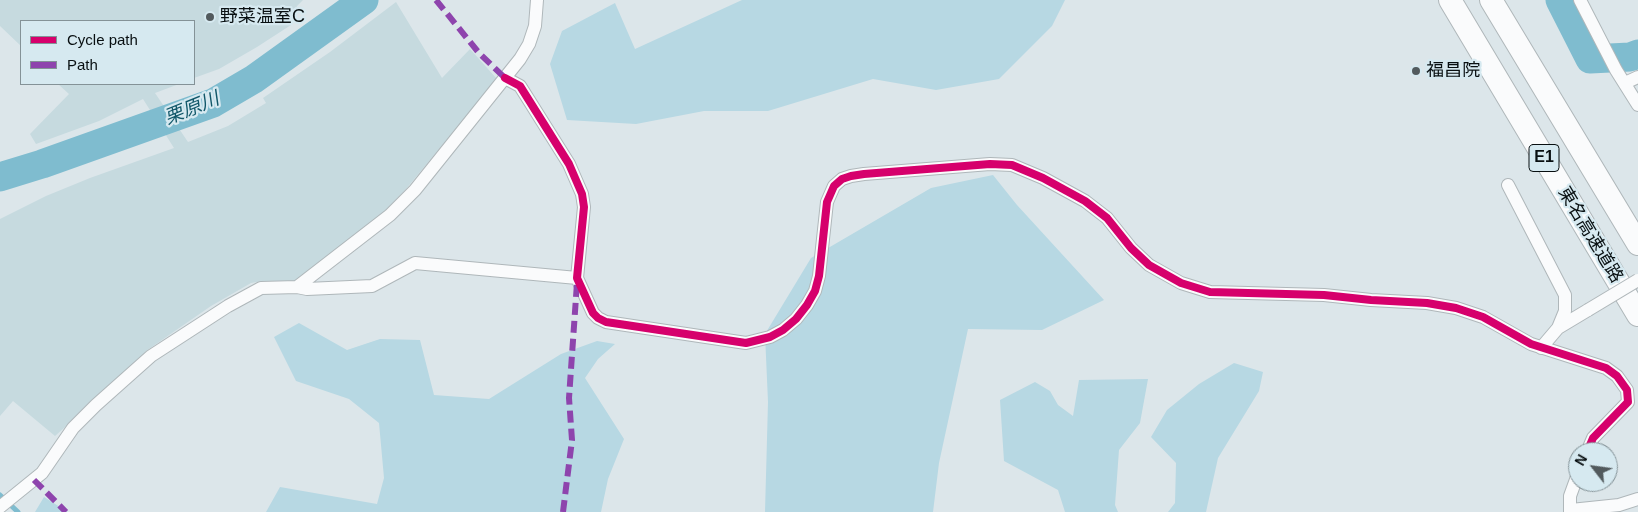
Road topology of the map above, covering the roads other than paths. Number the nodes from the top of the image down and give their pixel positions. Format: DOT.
graph roads {
  1 [pos="537,0"];
  2 [pos="1450,0"];
  3 [pos="1491,0"];
  4 [pos="1580,0"];
  5 [pos="1638,77"];
  6 [pos="505,78"];
  7 [pos="1625,83"];
  8 [pos="1638,105"];
  9 [pos="1508,185"];
  10 [pos="1638,244"];
  11 [pos="577,278"];
  12 [pos="1638,280"];
  13 [pos="297,287"];
  14 [pos="1638,315"];
  15 [pos="1558,328"];
  16 [pos="1541,348"];
  17 [pos="1591,442"];
  18 [pos="1571,492"];
  19 [pos="1638,499"];
  20 [pos="0,507"];
  21 [pos="1571,511"];
  1 -- 6 [label="street"];
  2 -- 14 [label="highway, 東名高速道路 / E1"];
  3 -- 10 [label="highway, 東名高速道路 / E1"];
  4 -- 7 [label="street"];
  5 -- 7 [label="street"];
  6 -- 11 [label="street"];
  6 -- 13 [label="street"];
  7 -- 8 [label="street"];
  9 -- 15 [label="street"];
  11 -- 13 [label="street"];
  11 -- 16 [label="street"];
  12 -- 15 [label="street, bridge"];
  13 -- 20 [label="street"];
  15 -- 16 [label="street"];
  16 -- 17 [label="street"];
  18 -- 21 [label="street"];
  19 -- 21 [label="street"];
}
